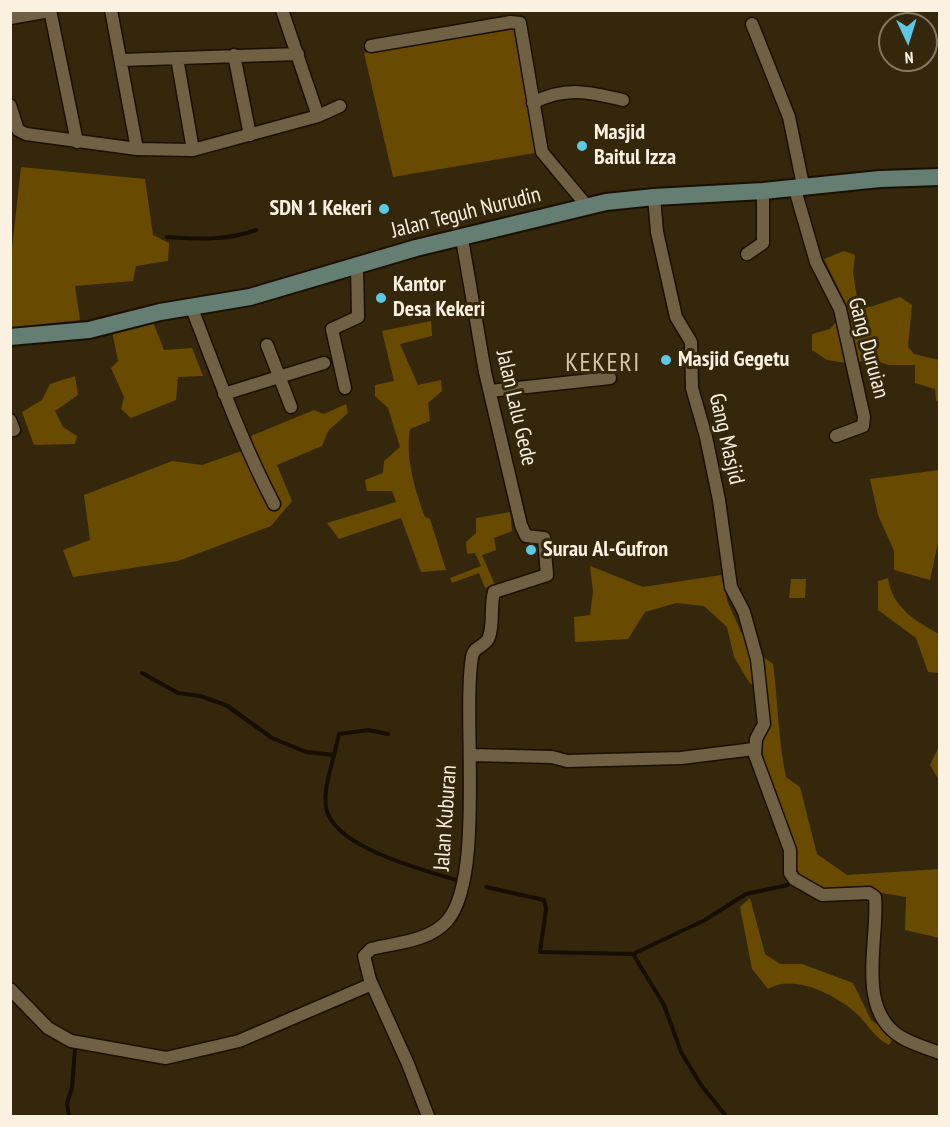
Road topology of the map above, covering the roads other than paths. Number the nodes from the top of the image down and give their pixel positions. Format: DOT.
graph roads {
  1 [pos="111,10"];
  2 [pos="282,10"];
  3 [pos="50,11"];
  4 [pos="10,18"];
  5 [pos="752,24"];
  6 [pos="371,46"];
  7 [pos="298,54"];
  8 [pos="234,55"];
  9 [pos="177,58"];
  10 [pos="121,60"];
  11 [pos="623,100"];
  12 [pos="533,103"];
  13 [pos="10,105"];
  14 [pos="340,106"];
  15 [pos="318,116"];
  16 [pos="250,135"];
  17 [pos="77,142"];
  18 [pos="137,149"];
  19 [pos="193,150"];
  20 [pos="939,177"];
  21 [pos="799,186"];
  22 [pos="763,191"];
  23 [pos="654,196"];
  24 [pos="587,207"];
  25 [pos="462,239"];
  26 [pos="747,254"];
  27 [pos="357,266"];
  28 [pos="191,306"];
  29 [pos="10,337"];
  30 [pos="267,345"];
  31 [pos="324,363"];
  32 [pos="279,377"];
  33 [pos="610,378"];
  34 [pos="345,388"];
  35 [pos="490,391"];
  36 [pos="224,394"];
  37 [pos="291,407"];
  38 [pos="836,436"];
  39 [pos="274,504"];
  40 [pos="547,568"];
  41 [pos="754,749"];
  42 [pos="471,755"];
  43 [pos="372,984"];
  44 [pos="10,989"];
  45 [pos="939,1053"];
  46 [pos="428,1116"];
  1 -- 10 [label="street"];
  2 -- 7 [label="street"];
  3 -- 4 [label="street"];
  3 -- 17 [label="street"];
  5 -- 21 [label="street"];
  6 -- 12 [label="street"];
  7 -- 8 [label="street"];
  7 -- 15 [label="street"];
  8 -- 9 [label="street"];
  8 -- 16 [label="street"];
  9 -- 10 [label="street"];
  9 -- 19 [label="street"];
  10 -- 18 [label="street"];
  11 -- 12 [label="street"];
  12 -- 24 [label="street"];
  13 -- 17 [label="street"];
  14 -- 15 [label="street"];
  15 -- 16 [label="street"];
  16 -- 19 [label="street"];
  17 -- 18 [label="street"];
  18 -- 19 [label="street"];
  20 -- 21 [label="street, Jalan Teguh Nurudin"];
  21 -- 22 [label="street, Jalan Teguh Nurudin"];
  21 -- 38 [label="street, Gang Duruian"];
  22 -- 23 [label="street, Jalan Teguh Nurudin"];
  22 -- 26 [label="street"];
  23 -- 24 [label="street, Jalan Teguh Nurudin"];
  23 -- 41 [label="street, Gang Masjid"];
  24 -- 25 [label="street, Jalan Teguh Nurudin"];
  25 -- 27 [label="street, Jalan Teguh Nurudin"];
  25 -- 35 [label="street, Jalan Lalu Gede"];
  27 -- 28 [label="street, Jalan Teguh Nurudin"];
  27 -- 34 [label="street"];
  28 -- 29 [label="street, Jalan Teguh Nurudin"];
  28 -- 36 [label="street"];
  30 -- 32 [label="street"];
  31 -- 32 [label="street"];
  32 -- 36 [label="street"];
  32 -- 37 [label="street"];
  33 -- 35 [label="street"];
  35 -- 40 [label="street, Jalan Lalu Gede"];
  36 -- 39 [label="street"];
  40 -- 42 [label="street, Jalan Kuburan"];
  41 -- 42 [label="street"];
  41 -- 45 [label="street"];
  42 -- 43 [label="street, Jalan Kuburan"];
  43 -- 44 [label="street"];
  43 -- 46 [label="street, Jalan Kuburan"];
}
